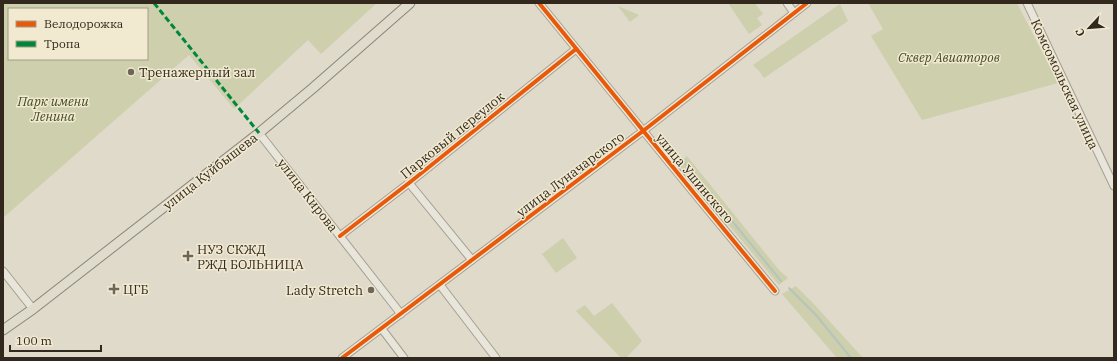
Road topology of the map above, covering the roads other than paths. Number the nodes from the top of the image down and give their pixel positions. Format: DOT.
graph roads {
  1 [pos="410,3"];
  2 [pos="539,3"];
  3 [pos="788,3"];
  4 [pos="807,3"];
  5 [pos="1027,3"];
  6 [pos="794,13"];
  7 [pos="576,49"];
  8 [pos="643,131"];
  9 [pos="259,133"];
  10 [pos="409,183"];
  11 [pos="1114,186"];
  12 [pos="340,236"];
  13 [pos="472,260"];
  14 [pos="3,271"];
  15 [pos="440,285"];
  16 [pos="775,291"];
  17 [pos="33,309"];
  18 [pos="401,314"];
  19 [pos="382,328"];
  20 [pos="3,330"];
  21 [pos="342,358"];
  22 [pos="404,358"];
  23 [pos="496,358"];
  1 -- 9 [label="main road, улица Куйбышева"];
  2 -- 7 [label="street, улица Ушинского"];
  3 -- 6 [label="street"];
  4 -- 6 [label="street, улица Луначарского"];
  5 -- 11 [label="street, Комсомольская улица"];
  6 -- 8 [label="street, улица Луначарского"];
  7 -- 8 [label="street, улица Ушинского"];
  7 -- 10 [label="street, Парковый переулок"];
  8 -- 13 [label="street, улица Луначарского"];
  8 -- 16 [label="street, улица Ушинского"];
  9 -- 12 [label="street, улица Кирова"];
  9 -- 17 [label="main road, улица Куйбышева"];
  10 -- 12 [label="street, Парковый переулок"];
  10 -- 13 [label="street"];
  12 -- 18 [label="street, улица Кирова"];
  13 -- 15 [label="street, улица Луначарского"];
  14 -- 17 [label="street"];
  15 -- 18 [label="street, улица Луначарского"];
  15 -- 23 [label="street"];
  17 -- 20 [label="main road, улица Куйбышева"];
  18 -- 19 [label="street, улица Луначарского"];
  19 -- 21 [label="street, улица Луначарского"];
  19 -- 22 [label="street"];
}
